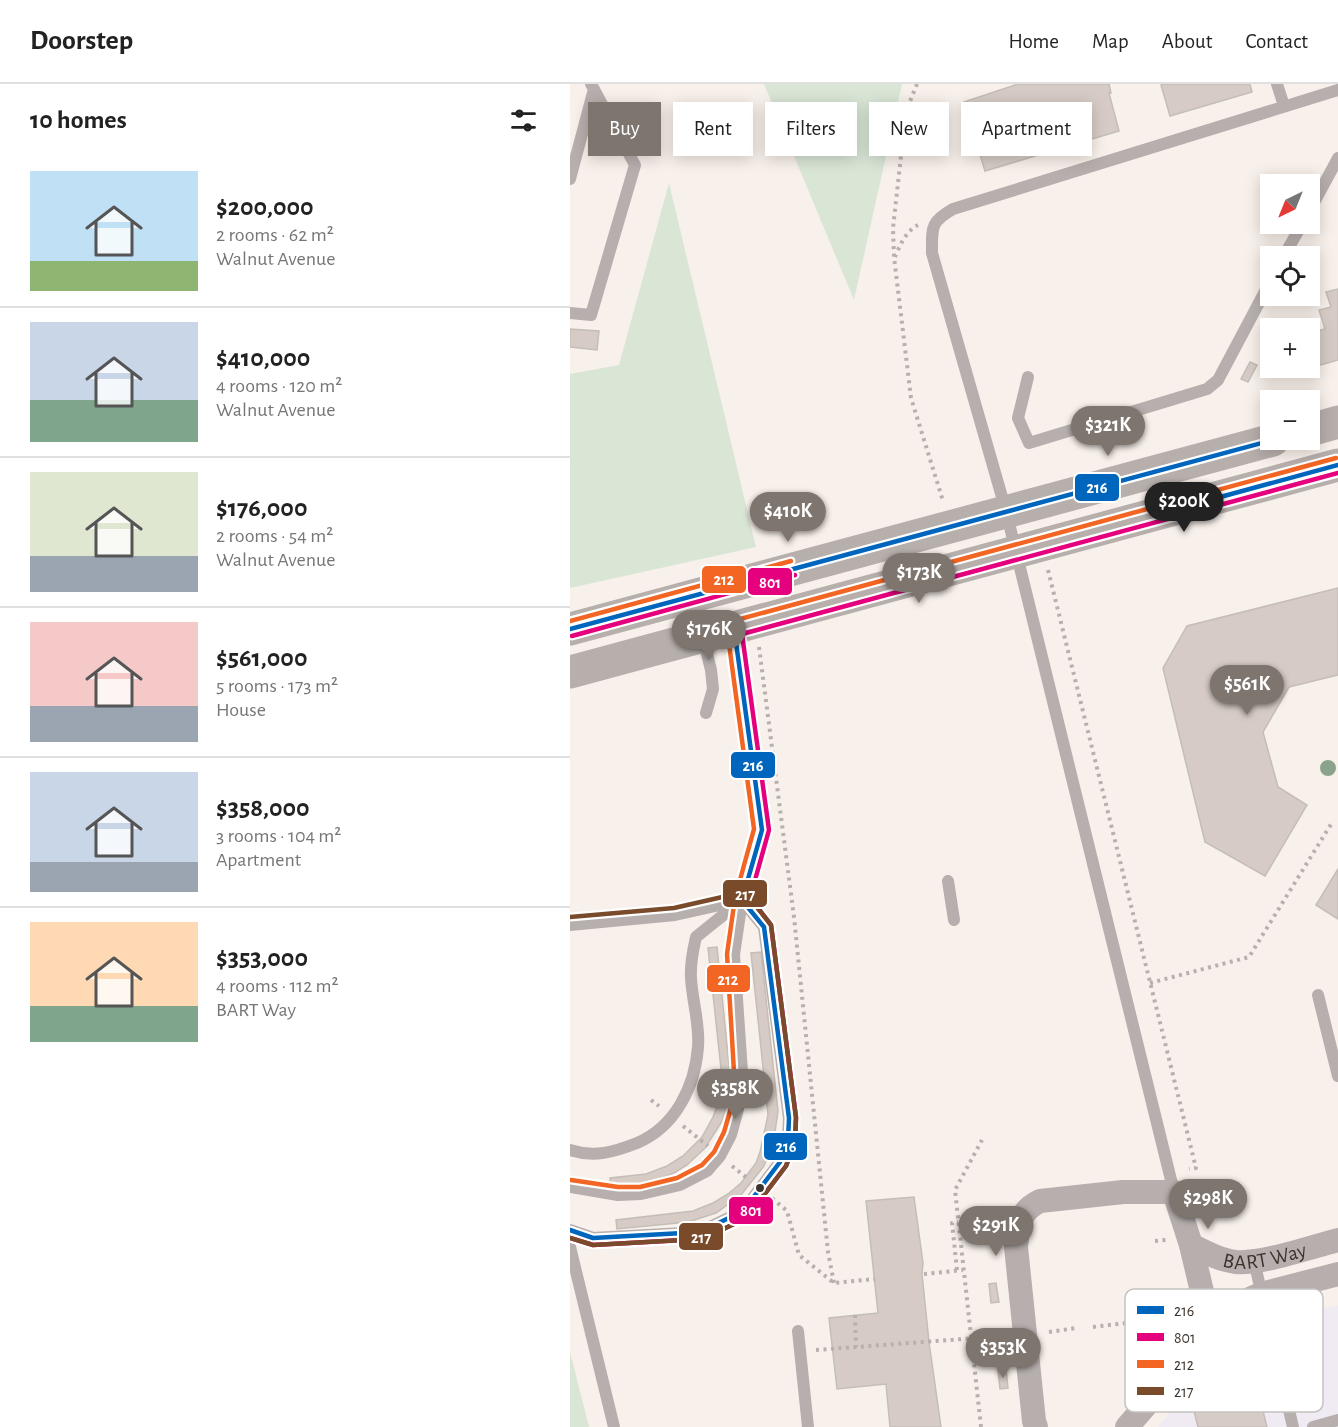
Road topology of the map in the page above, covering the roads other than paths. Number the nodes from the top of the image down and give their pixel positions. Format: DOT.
graph roads {
  1 [pos="1277,84"];
  2 [pos="592,86"];
  3 [pos="1338,90"];
  4 [pos="1284,106"];
  5 [pos="1338,158"];
  6 [pos="570,179"];
  7 [pos="1320,191"];
  8 [pos="1260,301"];
  9 [pos="570,313"];
  10 [pos="1028,377"];
  11 [pos="1338,422"];
  12 [pos="1320,427"];
  13 [pos="1260,444"];
  14 [pos="1338,465"];
  15 [pos="1006,511"];
  16 [pos="1029,548"];
  17 [pos="745,625"];
  18 [pos="570,629"];
  19 [pos="702,636"];
  20 [pos="570,672"];
  21 [pos="706,713"];
  22 [pos="948,881"];
  23 [pos="742,900"];
  24 [pos="954,920"];
  25 [pos="570,925"];
  26 [pos="1318,995"];
  27 [pos="1338,1076"];
  28 [pos="570,1149"];
  29 [pos="570,1186"];
  30 [pos="1174,1192"];
  31 [pos="570,1230"];
  32 [pos="1338,1240"];
  33 [pos="1191,1245"];
  34 [pos="570,1247"];
  35 [pos="1254,1261"];
  36 [pos="1338,1274"];
  37 [pos="1201,1289"];
  38 [pos="1260,1289"];
  39 [pos="1280,1289"];
  40 [pos="798,1330"];
  41 [pos="1140,1412"];
  42 [pos="1289,1412"];
  43 [pos="1338,1420"];
  44 [pos="614,1427"];
  45 [pos="808,1427"];
  46 [pos="1036,1427"];
  47 [pos="1127,1427"];
  48 [pos="1293,1427"];
  49 [pos="1313,1427"];
  1 -- 4 [label="lane"];
  2 -- 6 [label="lane"];
  2 -- 9 [label="lane"];
  3 -- 4 [label="lane"];
  4 -- 15 [label="lane"];
  5 -- 7 [label="lane"];
  8 -- 10 [label="lane"];
  11 -- 12 [label="main road"];
  13 -- 15 [label="main road"];
  14 -- 16 [label="main road"];
  15 -- 16 [label="lane"];
  15 -- 18 [label="main road"];
  16 -- 17 [label="main road"];
  16 -- 30 [label="lane"];
  17 -- 19 [label="main road"];
  17 -- 23 [label="lane"];
  19 -- 20 [label="main road"];
  19 -- 21 [label="lane"];
  22 -- 24 [label="lane"];
  23 -- 25 [label="lane"];
  23 -- 28 [label="lane"];
  23 -- 29 [label="lane"];
  23 -- 31 [label="lane"];
  26 -- 27 [label="lane"];
  30 -- 33 [label="street, BART Way"];
  30 -- 46 [label="street"];
  32 -- 35 [label="street, BART Way"];
  33 -- 35 [label="street, BART Way"];
  33 -- 37 [label="street, BART Way"];
  34 -- 44 [label="lane"];
  35 -- 38 [label="lane"];
  36 -- 39 [label="street, BART Way"];
  40 -- 45 [label="lane"];
  41 -- 47 [label="street, BART Way"];
  42 -- 48 [label="lane"];
  43 -- 49 [label="lane"];
}
